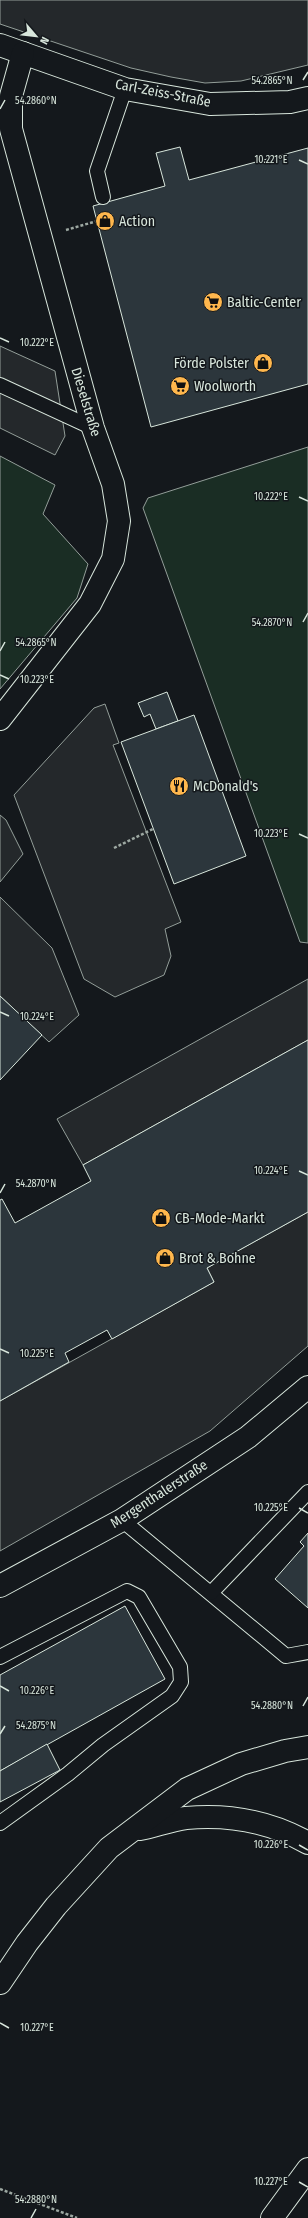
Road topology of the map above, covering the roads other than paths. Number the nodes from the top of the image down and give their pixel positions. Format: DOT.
graph roads {
  1 [pos="0,45"];
  2 [pos="23,53"];
  3 [pos="125,89"];
  4 [pos="308,98"];
  5 [pos="102,197"];
  6 [pos="0,385"];
  7 [pos="93,428"];
  8 [pos="0,720"];
  9 [pos="308,1387"];
  10 [pos="308,1492"];
  11 [pos="122,1520"];
  12 [pos="0,1586"];
  13 [pos="211,1593"];
  14 [pos="308,1652"];
  15 [pos="0,1657"];
  16 [pos="308,1747"];
  17 [pos="0,1823"];
  18 [pos="132,1832"];
  19 [pos="308,1843"];
  20 [pos="0,1982"];
  21 [pos="308,2169"];
  22 [pos="308,2190"];
  23 [pos="272,2218"];
  24 [pos="275,2218"];
  1 -- 2 [label="main road, Carl-Zeiss-Straße"];
  2 -- 3 [label="main road, Carl-Zeiss-Straße"];
  2 -- 7 [label="main road, Dieselstraße"];
  3 -- 4 [label="main road, Carl-Zeiss-Straße"];
  3 -- 5 [label="lane"];
  6 -- 7 [label="lane"];
  7 -- 8 [label="main road, Dieselstraße"];
  9 -- 11 [label="main road, Mergenthalerstraße"];
  10 -- 13 [label="lane"];
  11 -- 12 [label="main road, Mergenthalerstraße"];
  11 -- 13 [label="lane"];
  13 -- 14 [label="lane"];
  15 -- 17 [label="lane"];
  16 -- 18 [label="main road"];
  18 -- 19 [label="main road"];
  18 -- 20 [label="main road"];
  21 -- 23 [label="main road"];
  22 -- 24 [label="main road"];
}
